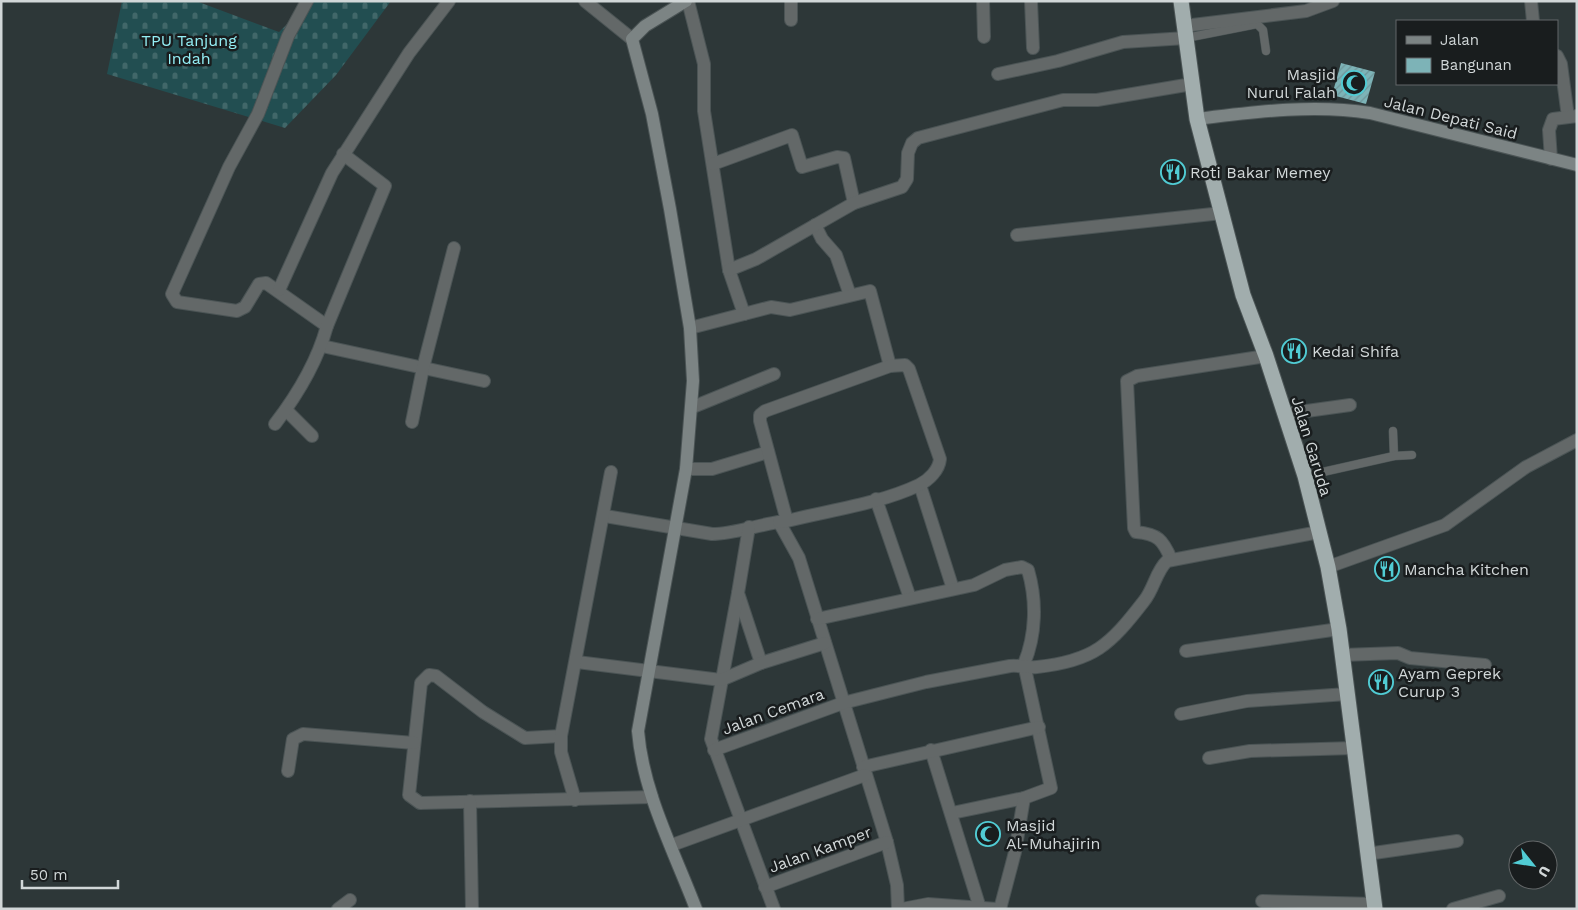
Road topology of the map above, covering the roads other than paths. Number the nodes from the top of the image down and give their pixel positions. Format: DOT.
graph roads {
  1 [pos="449,1"];
  2 [pos="585,1"];
  3 [pos="687,1"];
  4 [pos="790,1"];
  5 [pos="983,1"];
  6 [pos="1031,1"];
  7 [pos="1181,1"];
  8 [pos="1333,1"];
  9 [pos="1531,1"];
  10 [pos="306,2"];
  11 [pos="791,20"];
  12 [pos="1533,20"];
  13 [pos="1185,32"];
  14 [pos="984,37"];
  15 [pos="632,39"];
  16 [pos="1033,48"];
  17 [pos="1266,51"];
  18 [pos="1558,58"];
  19 [pos="998,74"];
  20 [pos="1192,84"];
  21 [pos="1572,116"];
  22 [pos="1197,119"];
  23 [pos="343,154"];
  24 [pos="1552,159"];
  25 [pos="713,164"];
  26 [pos="1577,165"];
  27 [pos="854,203"];
  28 [pos="1222,213"];
  29 [pos="815,225"];
  30 [pos="1017,235"];
  31 [pos="454,248"];
  32 [pos="729,270"];
  33 [pos="279,290"];
  34 [pos="850,295"];
  35 [pos="744,314"];
  36 [pos="327,326"];
  37 [pos="690,328"];
  38 [pos="322,346"];
  39 [pos="1266,356"];
  40 [pos="890,366"];
  41 [pos="423,368"];
  42 [pos="774,374"];
  43 [pos="484,381"];
  44 [pos="1350,405"];
  45 [pos="693,407"];
  46 [pos="286,410"];
  47 [pos="1284,414"];
  48 [pos="412,422"];
  49 [pos="275,424"];
  50 [pos="1393,431"];
  51 [pos="312,436"];
  52 [pos="1577,440"];
  53 [pos="768,452"];
  54 [pos="1412,455"];
  55 [pos="1394,456"];
  56 [pos="686,469"];
  57 [pos="611,472"];
  58 [pos="1305,476"];
  59 [pos="920,485"];
  60 [pos="876,499"];
  61 [pos="605,516"];
  62 [pos="783,522"];
  63 [pos="749,527"];
  64 [pos="675,529"];
  65 [pos="1319,532"];
  66 [pos="1171,559"];
  67 [pos="1328,567"];
  68 [pos="953,589"];
  69 [pos="738,593"];
  70 [pos="910,598"];
  71 [pos="817,619"];
  72 [pos="1339,629"];
  73 [pos="825,643"];
  74 [pos="1186,651"];
  75 [pos="1342,655"];
  76 [pos="577,662"];
  77 [pos="761,663"];
  78 [pos="1024,664"];
  79 [pos="1485,665"];
  80 [pos="649,671"];
  81 [pos="721,680"];
  82 [pos="1348,694"];
  83 [pos="843,703"];
  84 [pos="1181,714"];
  85 [pos="1039,727"];
  86 [pos="561,736"];
  87 [pos="414,742"];
  88 [pos="1354,748"];
  89 [pos="714,750"];
  90 [pos="931,750"];
  91 [pos="1209,758"];
  92 [pos="288,771"];
  93 [pos="864,771"];
  94 [pos="652,797"];
  95 [pos="1024,798"];
  96 [pos="575,800"];
  97 [pos="470,801"];
  98 [pos="952,813"];
  99 [pos="740,820"];
  100 [pos="1457,841"];
  101 [pos="887,842"];
  102 [pos="672,846"];
  103 [pos="1367,854"];
  104 [pos="765,887"];
  105 [pos="1499,896"];
  106 [pos="350,900"];
  107 [pos="1262,901"];
  108 [pos="1374,906"];
  109 [pos="980,908"];
  110 [pos="338,909"];
  111 [pos="472,909"];
  112 [pos="696,909"];
  113 [pos="774,909"];
  114 [pos="898,909"];
  115 [pos="902,909"];
  116 [pos="999,909"];
  117 [pos="1453,909"];
  1 -- 23 [label="street"];
  2 -- 15 [label="street"];
  3 -- 15 [label="street"];
  3 -- 25 [label="street"];
  4 -- 11 [label="street"];
  5 -- 14 [label="street"];
  6 -- 16 [label="street"];
  7 -- 13 [label="highway, Jalan Garuda"];
  8 -- 13 [label="street"];
  9 -- 12 [label="street"];
  10 -- 33 [label="street"];
  13 -- 17 [label="lane"];
  13 -- 19 [label="street"];
  13 -- 20 [label="highway, Jalan Garuda"];
  15 -- 37 [label="street"];
  18 -- 21 [label="street"];
  20 -- 22 [label="highway, Jalan Garuda"];
  20 -- 27 [label="street"];
  21 -- 24 [label="street"];
  22 -- 24 [label="street, Jalan Depati Said"];
  22 -- 28 [label="highway, Jalan Garuda"];
  23 -- 33 [label="street"];
  23 -- 36 [label="street"];
  24 -- 26 [label="street, Jalan Depati Said"];
  25 -- 27 [label="street"];
  25 -- 32 [label="street"];
  27 -- 29 [label="street"];
  28 -- 30 [label="street"];
  28 -- 39 [label="highway, Jalan Garuda"];
  29 -- 32 [label="street"];
  29 -- 34 [label="street"];
  31 -- 41 [label="street"];
  32 -- 35 [label="street"];
  33 -- 36 [label="street"];
  34 -- 35 [label="street"];
  34 -- 40 [label="street"];
  35 -- 37 [label="street"];
  36 -- 38 [label="street"];
  37 -- 45 [label="street"];
  38 -- 41 [label="street"];
  38 -- 46 [label="street"];
  39 -- 47 [label="highway, Jalan Garuda"];
  39 -- 66 [label="street"];
  40 -- 53 [label="street"];
  40 -- 59 [label="street"];
  41 -- 43 [label="street"];
  41 -- 48 [label="street"];
  42 -- 45 [label="street"];
  44 -- 47 [label="street"];
  45 -- 56 [label="street"];
  46 -- 49 [label="street"];
  46 -- 51 [label="street"];
  47 -- 58 [label="highway, Jalan Garuda"];
  50 -- 55 [label="lane"];
  52 -- 67 [label="street"];
  53 -- 56 [label="street"];
  53 -- 62 [label="street"];
  54 -- 55 [label="lane"];
  55 -- 58 [label="lane"];
  56 -- 64 [label="street"];
  57 -- 61 [label="street"];
  58 -- 65 [label="highway, Jalan Garuda"];
  59 -- 60 [label="street"];
  59 -- 68 [label="street"];
  60 -- 62 [label="street"];
  60 -- 70 [label="street"];
  61 -- 64 [label="street"];
  61 -- 76 [label="street"];
  62 -- 63 [label="street"];
  62 -- 71 [label="street"];
  63 -- 64 [label="street"];
  63 -- 69 [label="street"];
  64 -- 80 [label="street"];
  65 -- 66 [label="street"];
  65 -- 67 [label="highway, Jalan Garuda"];
  66 -- 78 [label="street, Jalan Cemara"];
  67 -- 72 [label="highway, Jalan Garuda"];
  68 -- 70 [label="street"];
  68 -- 78 [label="street"];
  69 -- 77 [label="street"];
  69 -- 81 [label="street"];
  70 -- 71 [label="street"];
  71 -- 73 [label="street"];
  72 -- 74 [label="street"];
  72 -- 75 [label="highway, Jalan Garuda"];
  73 -- 77 [label="street"];
  73 -- 83 [label="street"];
  75 -- 79 [label="street"];
  75 -- 82 [label="highway, Jalan Garuda"];
  76 -- 80 [label="street"];
  76 -- 86 [label="street"];
  77 -- 81 [label="street"];
  78 -- 83 [label="street, Jalan Cemara"];
  78 -- 85 [label="street"];
  80 -- 81 [label="street"];
  80 -- 94 [label="street"];
  81 -- 89 [label="street"];
  82 -- 84 [label="street"];
  82 -- 88 [label="highway, Jalan Garuda"];
  83 -- 89 [label="street, Jalan Cemara"];
  83 -- 93 [label="street"];
  85 -- 90 [label="street"];
  85 -- 95 [label="street"];
  86 -- 87 [label="street"];
  86 -- 96 [label="street"];
  87 -- 92 [label="street"];
  87 -- 97 [label="street"];
  88 -- 91 [label="street"];
  88 -- 103 [label="highway, Jalan Garuda"];
  89 -- 99 [label="street"];
  90 -- 93 [label="street"];
  90 -- 98 [label="street"];
  93 -- 99 [label="street"];
  93 -- 101 [label="street"];
  94 -- 96 [label="street"];
  94 -- 102 [label="street"];
  95 -- 98 [label="street"];
  95 -- 116 [label="street"];
  96 -- 97 [label="street"];
  97 -- 111 [label="street"];
  98 -- 109 [label="street"];
  99 -- 102 [label="street"];
  99 -- 104 [label="street"];
  100 -- 103 [label="street"];
  101 -- 104 [label="street, Jalan Kamper"];
  101 -- 114 [label="street"];
  102 -- 112 [label="street"];
  103 -- 108 [label="highway, Jalan Garuda"];
  104 -- 113 [label="street"];
  105 -- 117 [label="street"];
  106 -- 110 [label="street"];
  107 -- 108 [label="street"];
  109 -- 115 [label="street"];
  109 -- 116 [label="street"];
}
